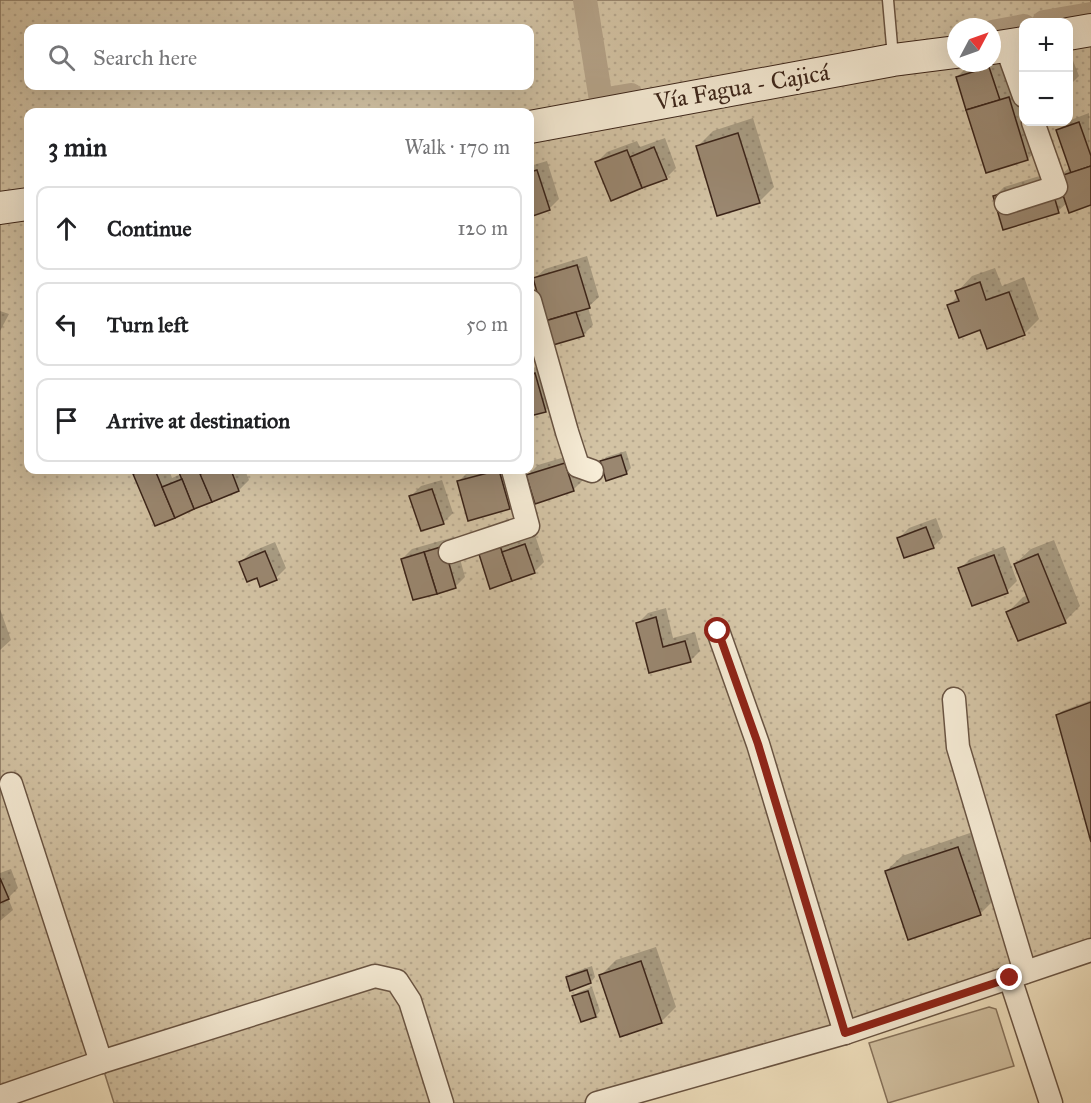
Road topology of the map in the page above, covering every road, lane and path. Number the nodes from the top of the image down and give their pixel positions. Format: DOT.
graph roads {
  1 [pos="888,0"];
  2 [pos="1091,30"];
  3 [pos="1073,33"];
  4 [pos="1007,46"];
  5 [pos="947,53"];
  6 [pos="892,60"];
  7 [pos="1019,84"];
  8 [pos="534,126"];
  9 [pos="1034,126"];
  10 [pos="1006,202"];
  11 [pos="24,205"];
  12 [pos="0,208"];
  13 [pos="534,315"];
  14 [pos="592,471"];
  15 [pos="514,474"];
  16 [pos="450,552"];
  17 [pos="718,631"];
  18 [pos="954,699"];
  19 [pos="11,784"];
  20 [pos="1091,950"];
  21 [pos="1018,975"];
  22 [pos="845,1033"];
  23 [pos="101,1062"];
  24 [pos="0,1097"];
  25 [pos="442,1103"];
  26 [pos="597,1103"];
  27 [pos="1051,1103"];
  1 -- 6 [label="lane"];
  2 -- 3 [label="street"];
  4 -- 7 [label="street"];
  5 -- 6 [label="street, Vía Fagua - Cajicá"];
  6 -- 8 [label="street, Vía Fagua - Cajicá"];
  9 -- 10 [label="street"];
  11 -- 12 [label="street"];
  13 -- 14 [label="street"];
  15 -- 16 [label="street"];
  17 -- 22 [label="street"];
  18 -- 21 [label="street"];
  19 -- 23 [label="street"];
  20 -- 21 [label="street"];
  21 -- 22 [label="street"];
  21 -- 27 [label="street"];
  22 -- 26 [label="street"];
  23 -- 24 [label="street"];
  23 -- 25 [label="street"];
}
